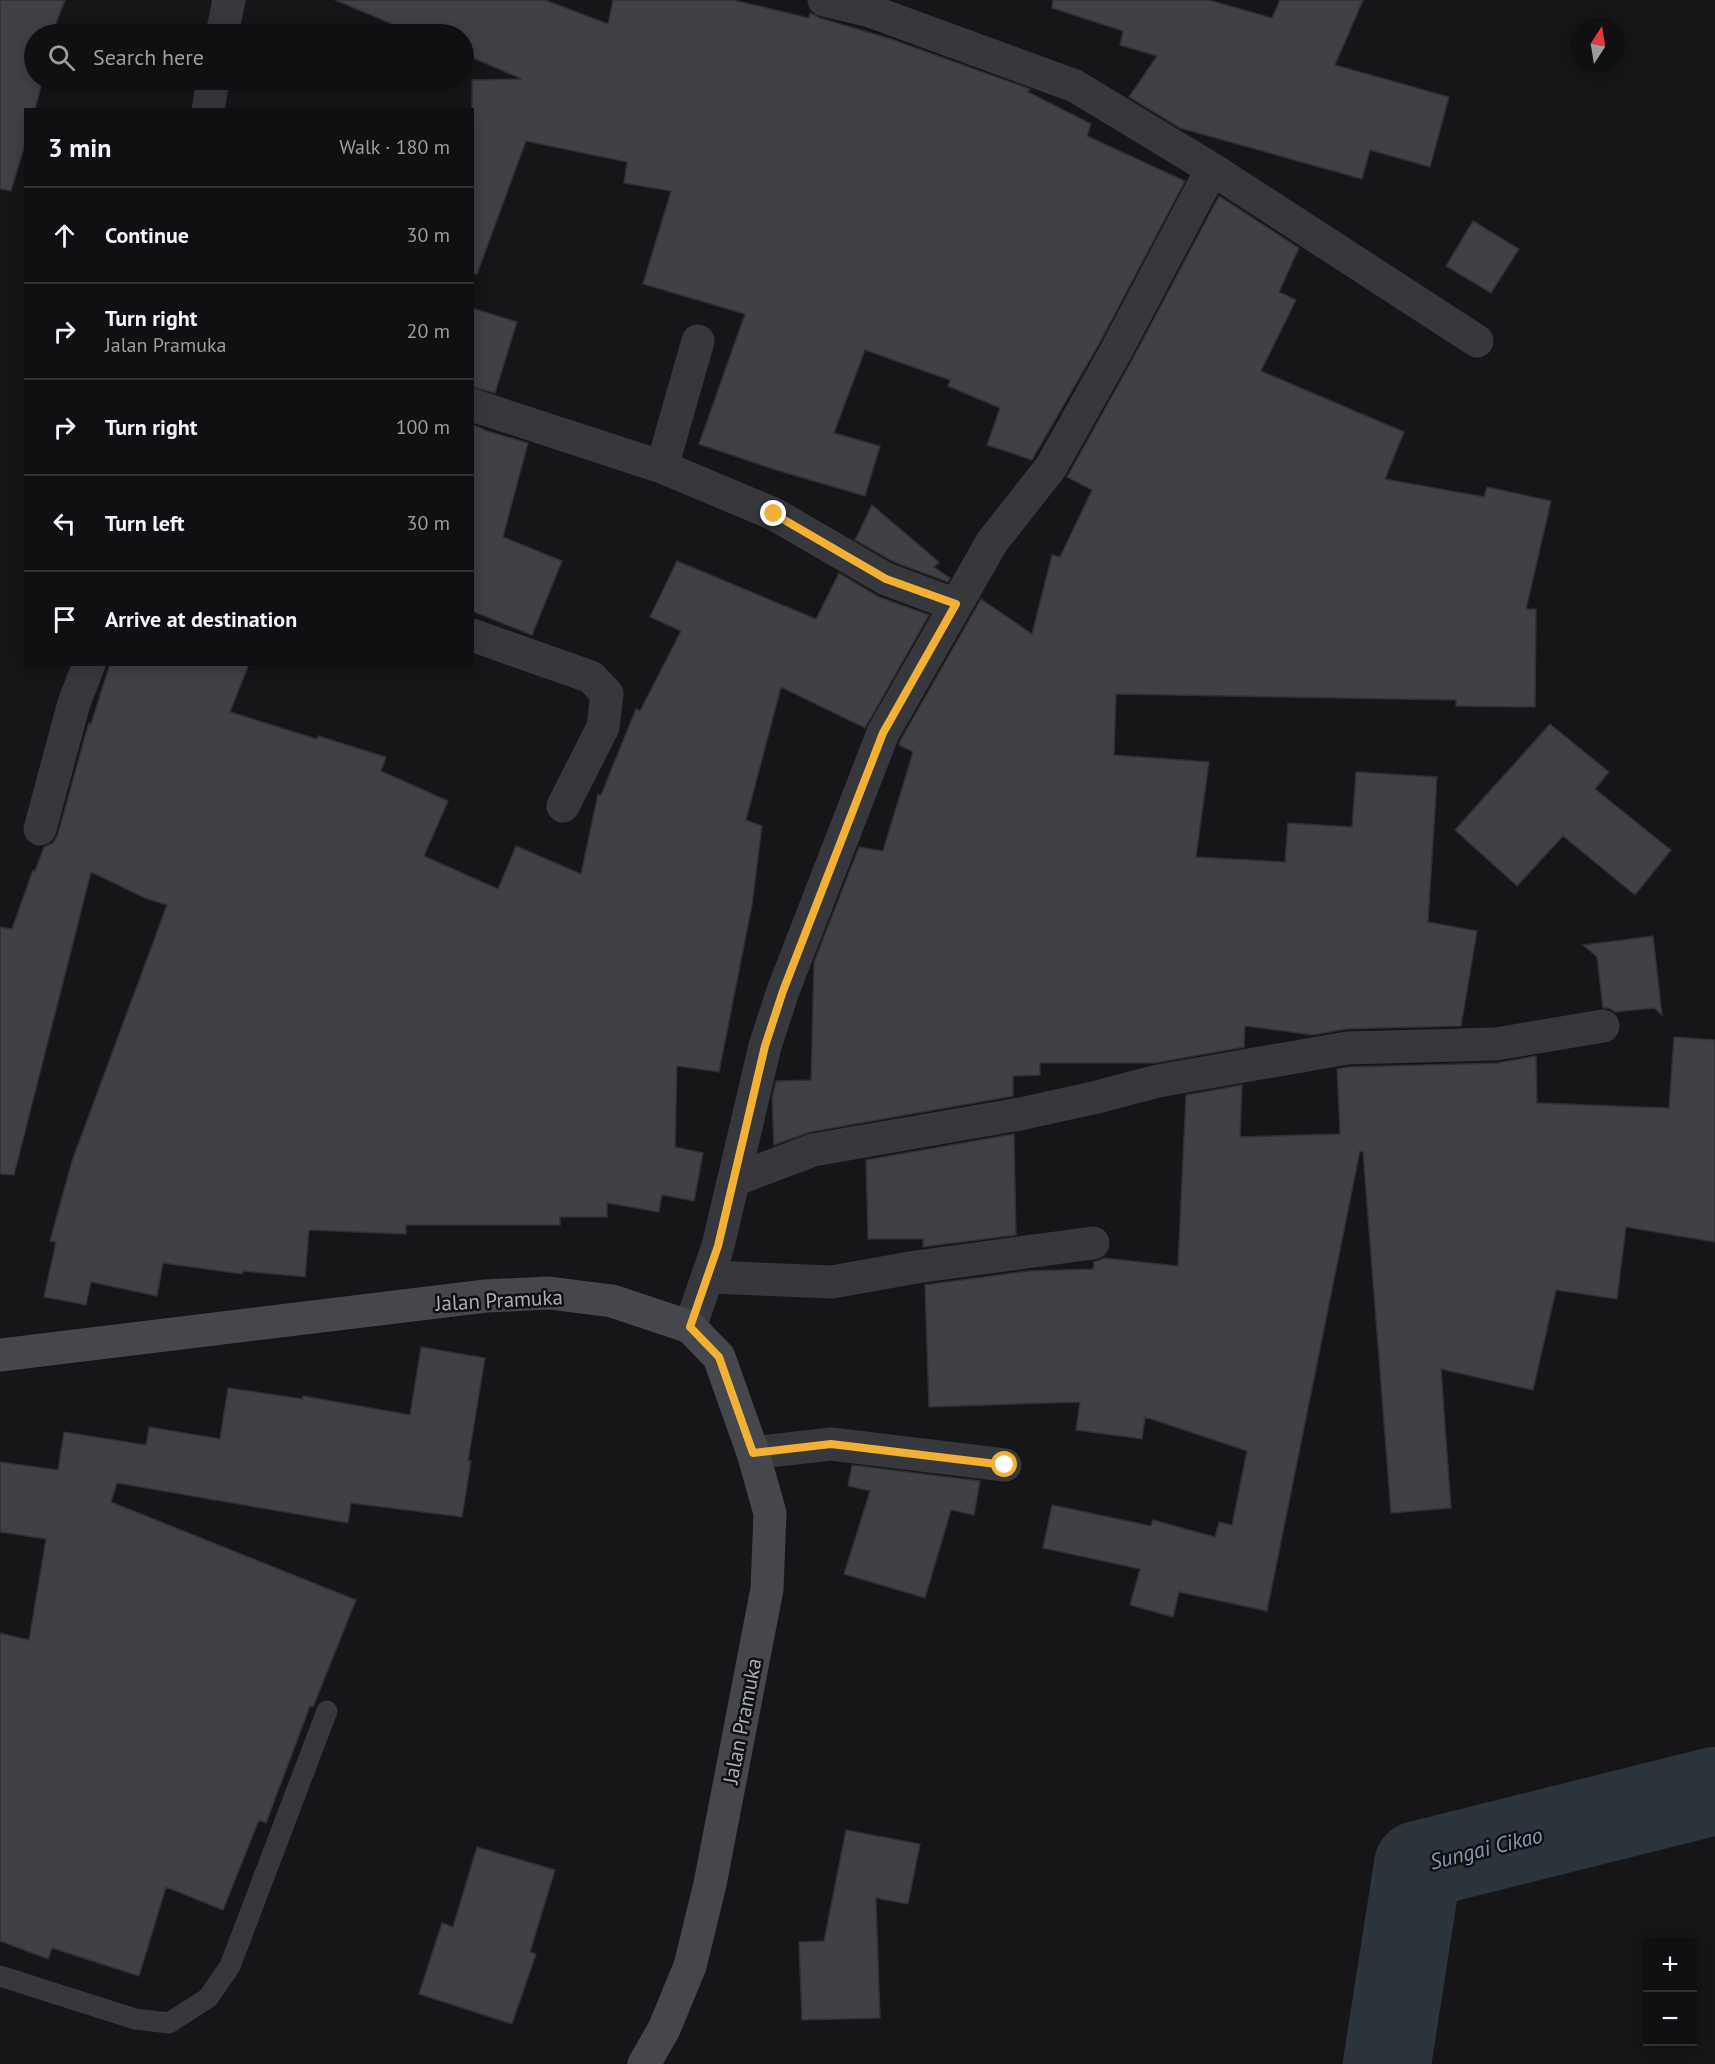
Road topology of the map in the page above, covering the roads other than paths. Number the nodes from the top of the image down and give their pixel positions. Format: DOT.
graph roads {
  1 [pos="230,0"];
  2 [pos="824,0"];
  3 [pos="224,24"];
  4 [pos="211,90"];
  5 [pos="208,108"];
  6 [pos="1212,169"];
  7 [pos="698,341"];
  8 [pos="1477,341"];
  9 [pos="474,406"];
  10 [pos="662,467"];
  11 [pos="956,604"];
  12 [pos="474,636"];
  13 [pos="87,666"];
  14 [pos="563,806"];
  15 [pos="40,829"];
  16 [pos="1603,1026"];
  17 [pos="734,1180"];
  18 [pos="1093,1243"];
  19 [pos="708,1277"];
  20 [pos="690,1327"];
  21 [pos="0,1355"];
  22 [pos="753,1453"];
  23 [pos="1005,1465"];
  24 [pos="327,1712"];
  25 [pos="0,1976"];
  26 [pos="644,2064"];
  1 -- 3 [label="street"];
  2 -- 6 [label="street"];
  4 -- 5 [label="street"];
  6 -- 8 [label="street"];
  6 -- 11 [label="street"];
  7 -- 10 [label="street"];
  9 -- 10 [label="street"];
  10 -- 11 [label="street"];
  11 -- 17 [label="street"];
  12 -- 14 [label="street"];
  13 -- 15 [label="street"];
  16 -- 17 [label="street"];
  17 -- 19 [label="street"];
  18 -- 19 [label="street"];
  19 -- 20 [label="street"];
  20 -- 21 [label="street, Jalan Pramuka"];
  20 -- 22 [label="street, Jalan Pramuka"];
  22 -- 23 [label="street"];
  22 -- 26 [label="street, Jalan Pramuka"];
  24 -- 25 [label="lane"];
}
